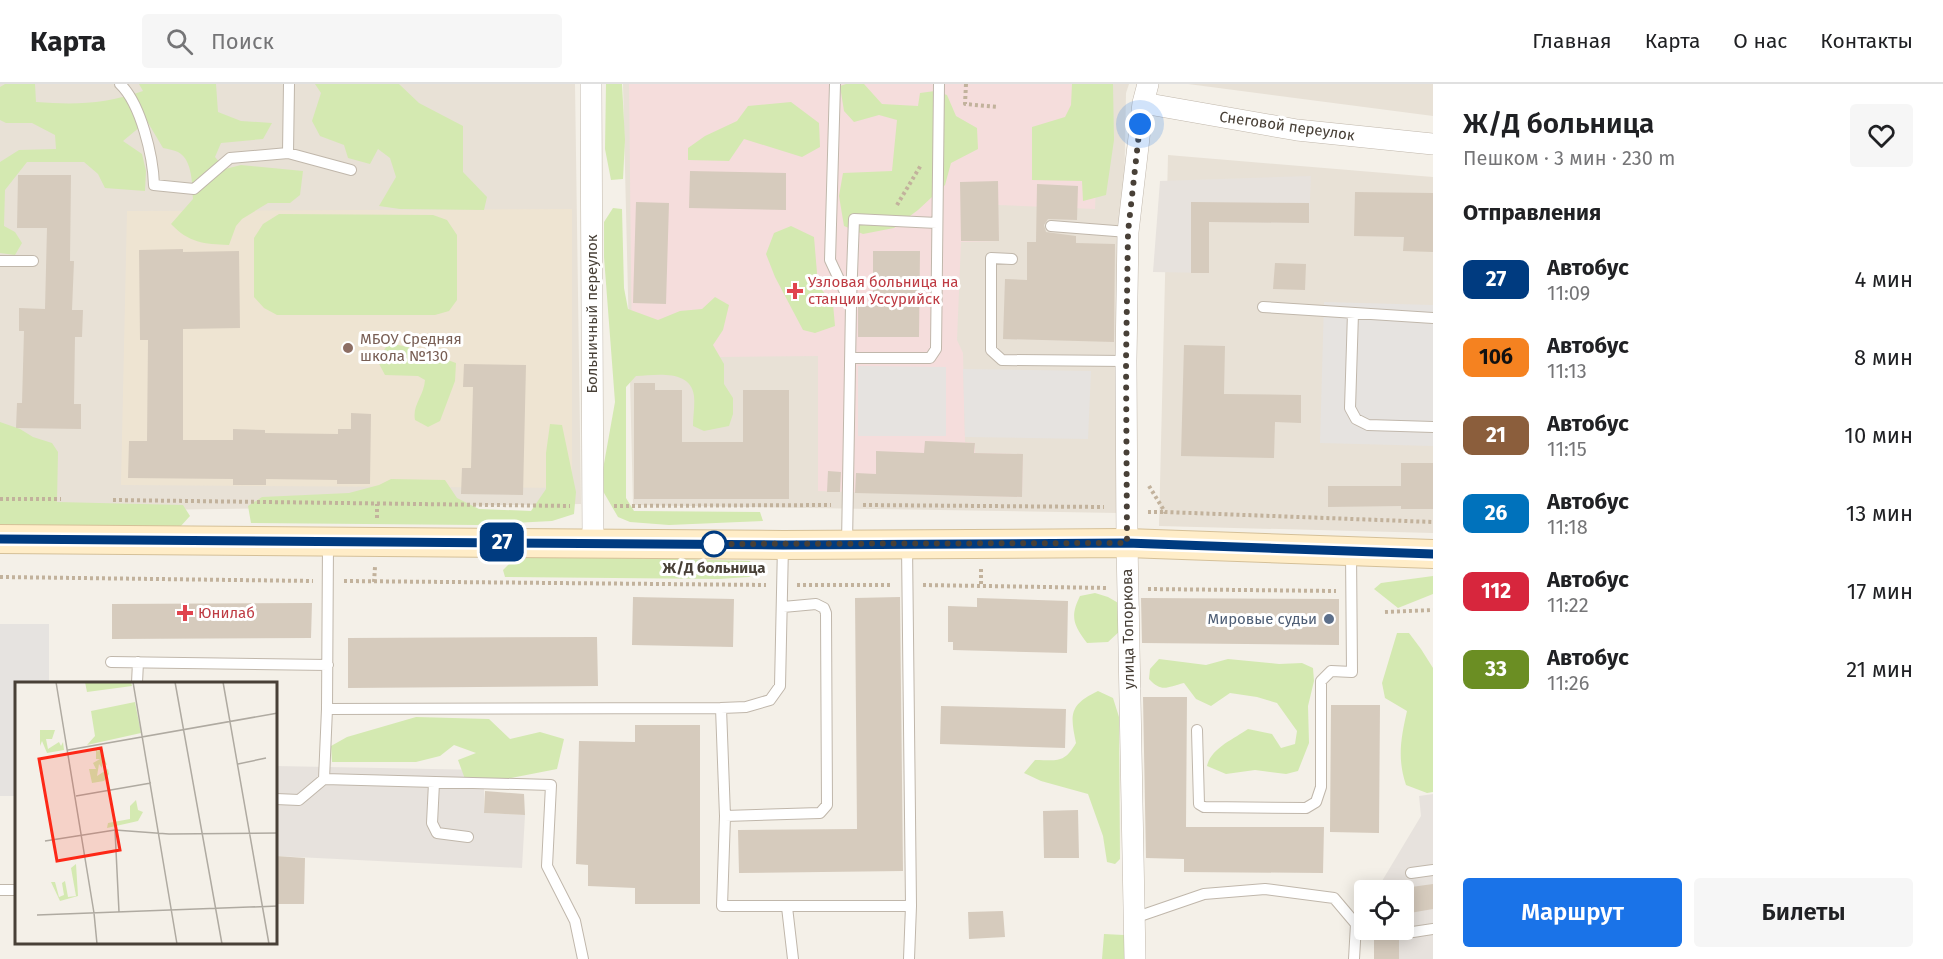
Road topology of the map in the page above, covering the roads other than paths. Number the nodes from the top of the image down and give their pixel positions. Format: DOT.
graph roads {
  1 [pos="120,84"];
  2 [pos="289,84"];
  3 [pos="591,84"];
  4 [pos="835,84"];
  5 [pos="939,84"];
  6 [pos="1141,90"];
  7 [pos="1433,144"];
  8 [pos="288,153"];
  9 [pos="351,170"];
  10 [pos="937,223"];
  11 [pos="1051,226"];
  12 [pos="1128,232"];
  13 [pos="1012,259"];
  14 [pos="0,261"];
  15 [pos="33,261"];
  16 [pos="851,305"];
  17 [pos="1263,307"];
  18 [pos="1353,313"];
  19 [pos="1433,318"];
  20 [pos="850,358"];
  21 [pos="1002,360"];
  22 [pos="1126,361"];
  23 [pos="995,369"];
  24 [pos="1433,428"];
  25 [pos="0,539"];
  26 [pos="328,541"];
  27 [pos="593,543"];
  28 [pos="1127,543"];
  29 [pos="907,544"];
  30 [pos="783,545"];
  31 [pos="847,545"];
  32 [pos="1351,551"];
  33 [pos="1433,554"];
  34 [pos="783,607"];
  35 [pos="111,662"];
  36 [pos="138,663"];
  37 [pos="328,665"];
  38 [pos="137,682"];
  39 [pos="721,708"];
  40 [pos="327,709"];
  41 [pos="1197,730"];
  42 [pos="324,779"];
  43 [pos="434,783"];
  44 [pos="278,799"];
  45 [pos="725,816"];
  46 [pos="468,837"];
  47 [pos="1433,870"];
  48 [pos="1411,873"];
  49 [pos="911,906"];
  50 [pos="787,907"];
  51 [pos="1134,918"];
  52 [pos="1433,929"];
  53 [pos="1414,932"];
  54 [pos="583,959"];
  55 [pos="793,959"];
  56 [pos="909,959"];
  57 [pos="1135,959"];
  58 [pos="1354,959"];
  1 -- 8 [label="lane"];
  2 -- 8 [label="lane"];
  3 -- 27 [label="street, Больничный переулок"];
  4 -- 16 [label="lane"];
  5 -- 10 [label="lane"];
  6 -- 7 [label="street, Снеговой переулок"];
  6 -- 12 [label="street, улица Топоркова"];
  8 -- 9 [label="lane"];
  10 -- 16 [label="lane"];
  10 -- 20 [label="lane"];
  11 -- 12 [label="lane"];
  12 -- 22 [label="street, улица Топоркова"];
  13 -- 21 [label="lane"];
  14 -- 15 [label="lane"];
  16 -- 20 [label="lane"];
  17 -- 18 [label="lane"];
  18 -- 19 [label="lane"];
  18 -- 24 [label="lane"];
  20 -- 31 [label="lane"];
  21 -- 22 [label="lane"];
  21 -- 23 [label="lane"];
  22 -- 28 [label="street, улица Топоркова"];
  25 -- 26 [label="main road"];
  26 -- 27 [label="main road"];
  26 -- 37 [label="lane"];
  27 -- 30 [label="main road"];
  28 -- 29 [label="main road"];
  28 -- 32 [label="main road"];
  28 -- 51 [label="street, улица Топоркова"];
  29 -- 31 [label="main road"];
  29 -- 49 [label="lane"];
  30 -- 31 [label="main road"];
  30 -- 34 [label="lane"];
  32 -- 33 [label="main road"];
  32 -- 41 [label="lane"];
  34 -- 39 [label="lane"];
  34 -- 45 [label="lane"];
  35 -- 36 [label="lane"];
  36 -- 37 [label="lane"];
  36 -- 38 [label="lane"];
  37 -- 40 [label="lane"];
  39 -- 40 [label="lane"];
  39 -- 45 [label="lane"];
  40 -- 42 [label="lane"];
  42 -- 43 [label="lane"];
  42 -- 44 [label="lane"];
  43 -- 46 [label="lane"];
  43 -- 54 [label="lane"];
  45 -- 50 [label="lane"];
  47 -- 48 [label="lane"];
  49 -- 50 [label="lane"];
  49 -- 56 [label="lane"];
  50 -- 55 [label="lane"];
  51 -- 57 [label="street, улица Топоркова"];
  51 -- 58 [label="lane"];
  52 -- 53 [label="lane"];
}
